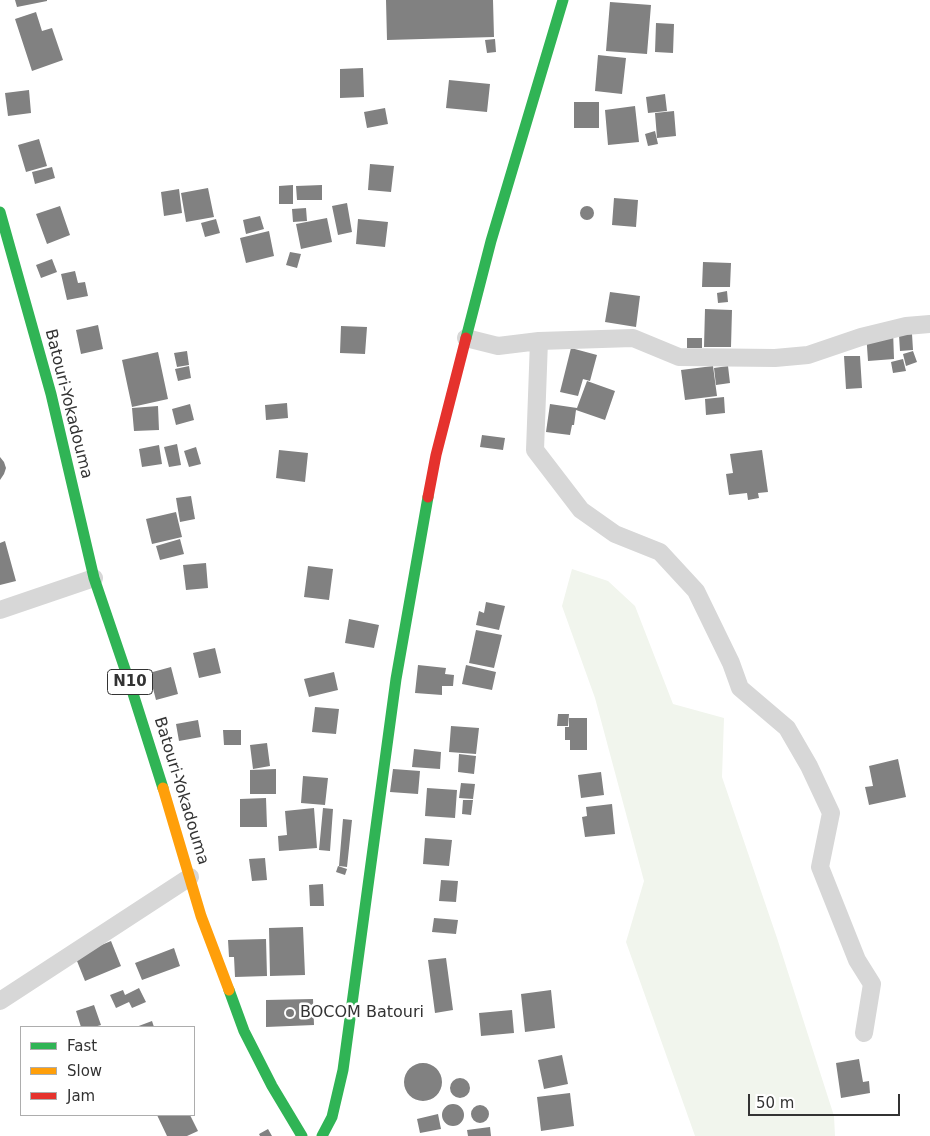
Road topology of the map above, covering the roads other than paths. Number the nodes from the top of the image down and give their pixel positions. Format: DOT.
graph roads {
  1 [pos="563,0"];
  2 [pos="0,212"];
  3 [pos="930,324"];
  4 [pos="466,338"];
  5 [pos="539,341"];
  6 [pos="94,578"];
  7 [pos="0,610"];
  8 [pos="190,877"];
  9 [pos="0,1001"];
  10 [pos="864,1033"];
  11 [pos="302,1136"];
  12 [pos="322,1136"];
  1 -- 4 [label="main road"];
  2 -- 6 [label="main road, Batouri-Yokadouma / N10"];
  3 -- 5 [label="street"];
  4 -- 5 [label="street"];
  4 -- 12 [label="main road"];
  5 -- 10 [label="street"];
  6 -- 7 [label="street"];
  6 -- 8 [label="main road, Batouri-Yokadouma / N10"];
  8 -- 9 [label="street"];
  8 -- 11 [label="main road, Batouri-Yokadouma / N10"];
}
